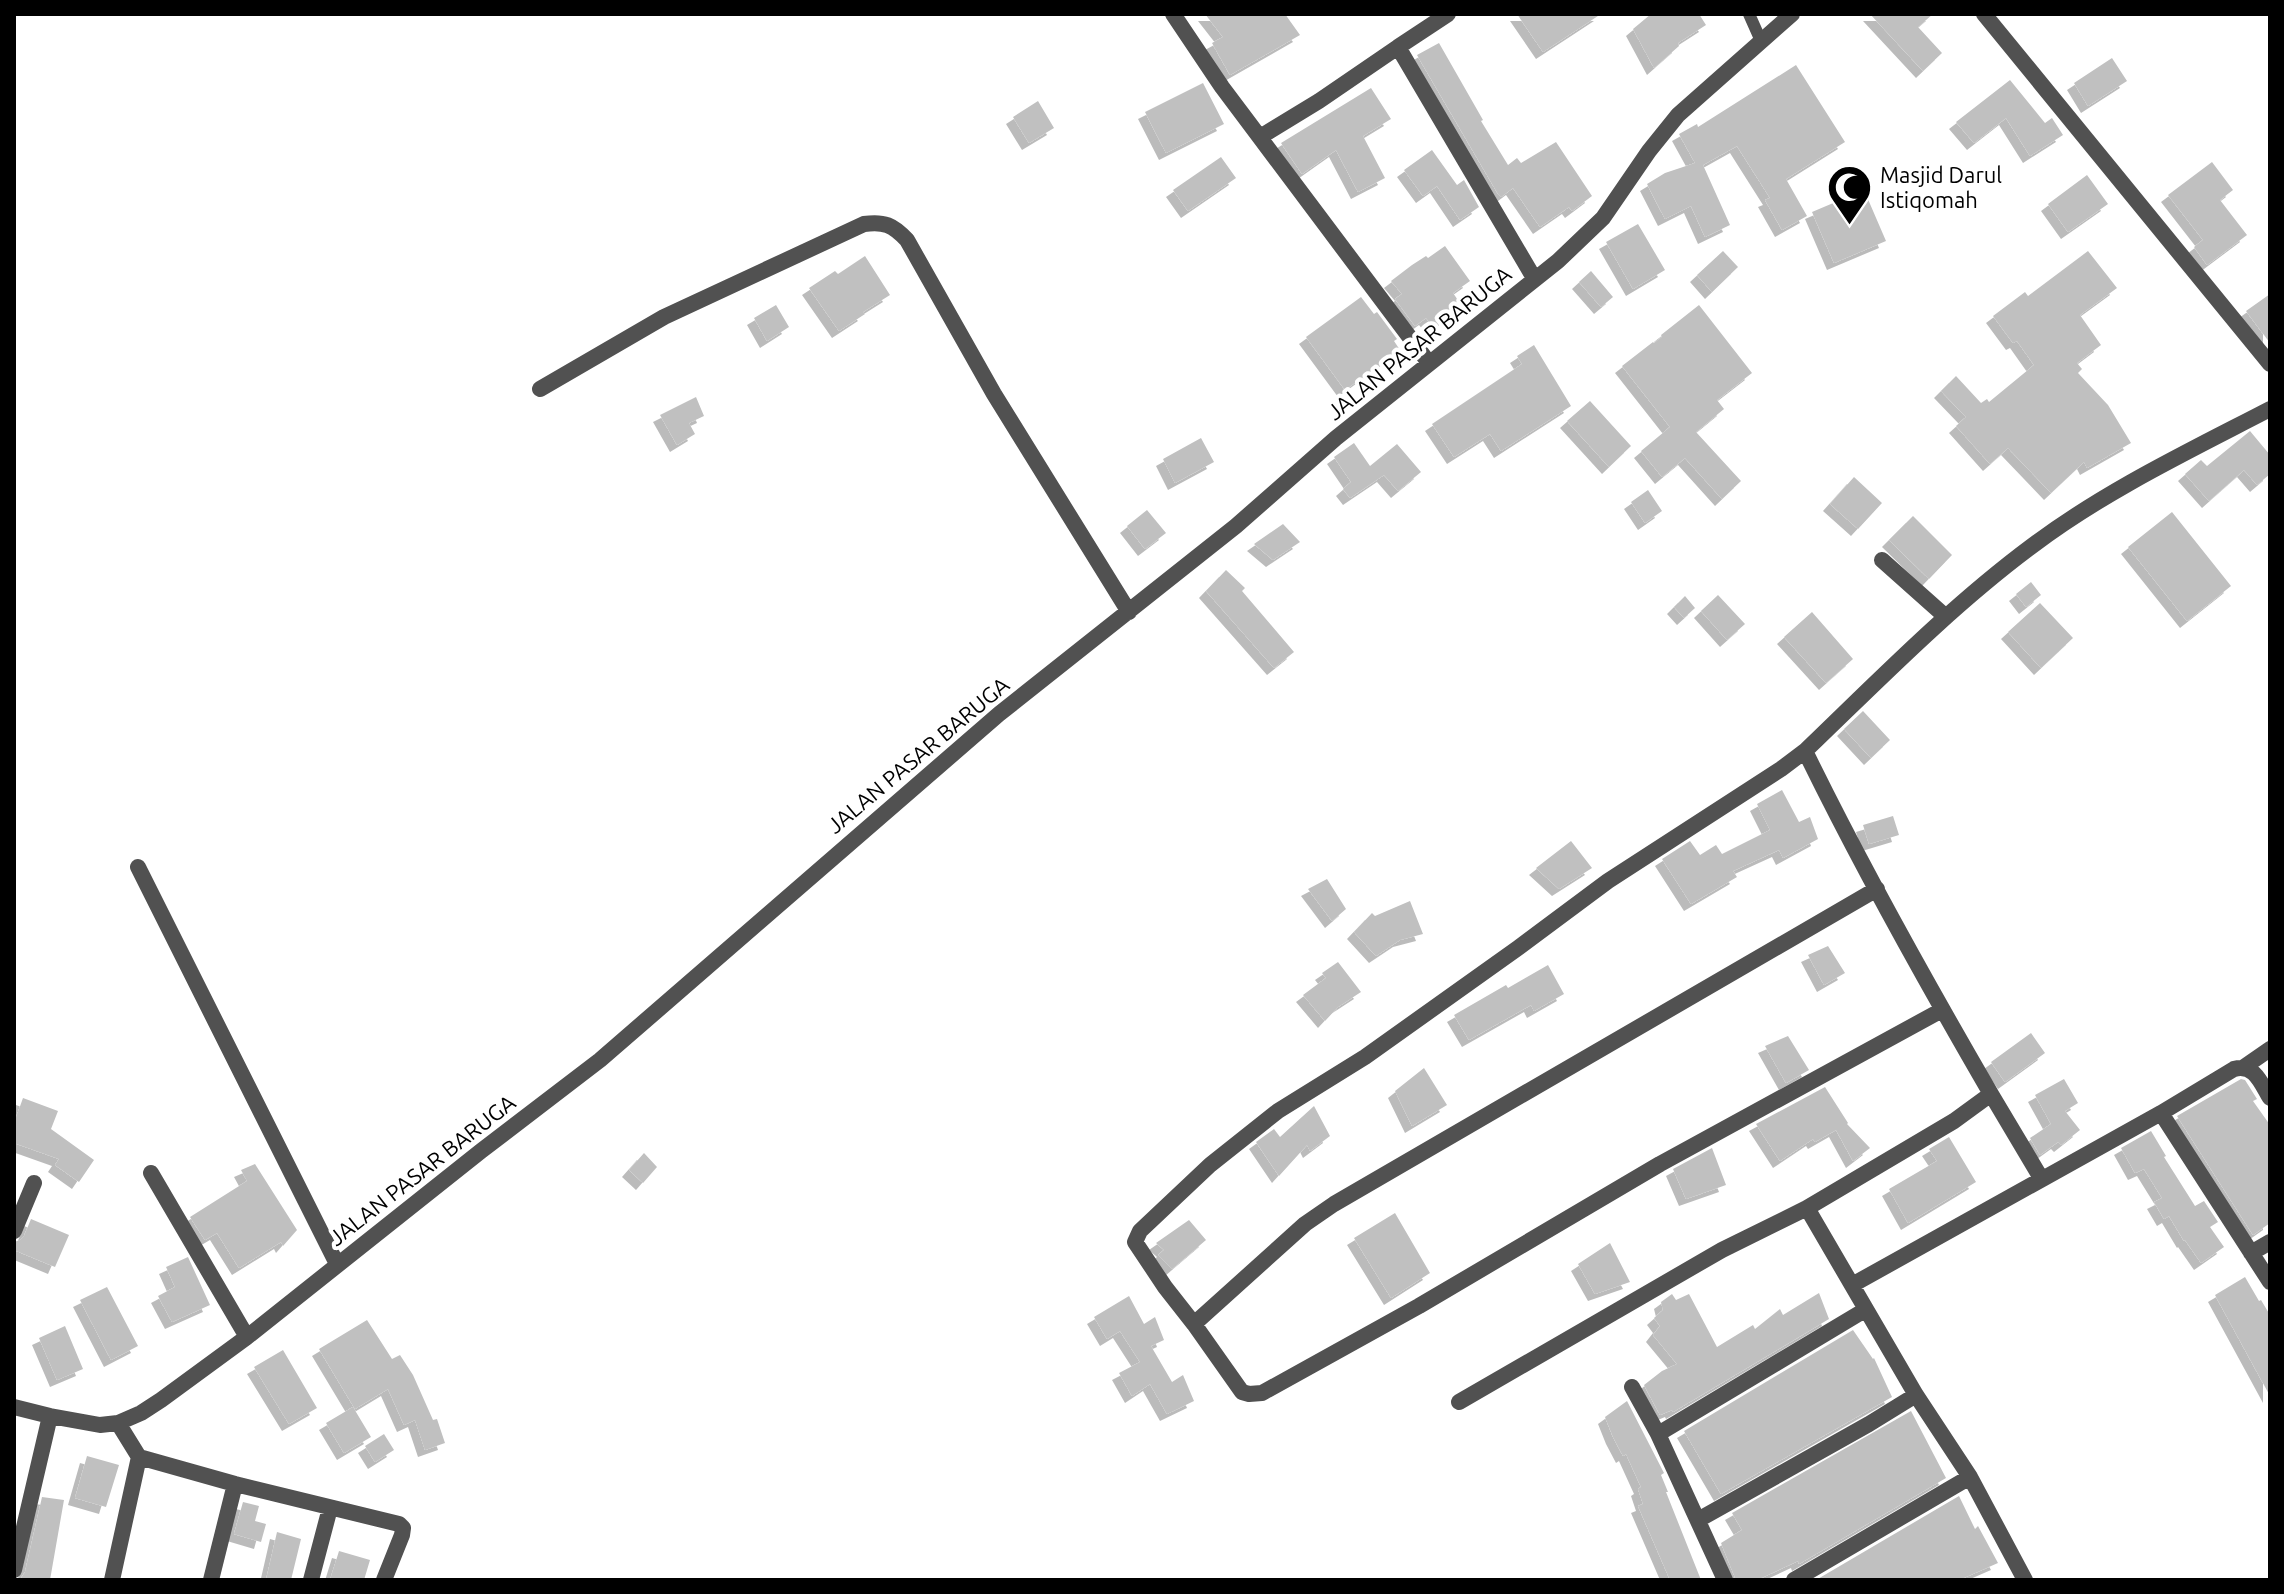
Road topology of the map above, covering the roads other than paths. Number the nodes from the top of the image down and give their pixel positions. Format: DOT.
graph roads {
  1 [pos="1448,14"];
  2 [pos="1749,14"];
  3 [pos="1792,14"];
  4 [pos="1984,14"];
  5 [pos="1178,16"];
  6 [pos="1761,41"];
  7 [pos="1398,47"];
  8 [pos="1260,137"];
  9 [pos="1534,278"];
  10 [pos="1429,363"];
  11 [pos="2270,364"];
  12 [pos="540,389"];
  13 [pos="2270,409"];
  14 [pos="1882,560"];
  15 [pos="1129,612"];
  16 [pos="1946,617"];
  17 [pos="1805,751"];
  18 [pos="138,867"];
  19 [pos="1877,889"];
  20 [pos="1942,1010"];
  21 [pos="2270,1049"];
  22 [pos="2244,1067"];
  23 [pos="1991,1094"];
  24 [pos="2270,1098"];
  25 [pos="2161,1113"];
  26 [pos="151,1173"];
  27 [pos="2041,1178"];
  28 [pos="34,1183"];
  29 [pos="1807,1208"];
  30 [pos="14,1231"];
  31 [pos="2270,1242"];
  32 [pos="2251,1253"];
  33 [pos="337,1264"];
  34 [pos="2270,1282"];
  35 [pos="1852,1285"];
  36 [pos="1865,1310"];
  37 [pos="1194,1324"];
  38 [pos="247,1337"];
  39 [pos="1632,1387"];
  40 [pos="1916,1395"];
  41 [pos="1459,1402"];
  42 [pos="14,1407"];
  43 [pos="50,1416"];
  44 [pos="118,1423"];
  45 [pos="1658,1434"];
  46 [pos="139,1457"];
  47 [pos="1970,1477"];
  48 [pos="235,1484"];
  49 [pos="330,1508"];
  50 [pos="1698,1520"];
  51 [pos="14,1570"];
  52 [pos="112,1580"];
  53 [pos="211,1580"];
  54 [pos="311,1580"];
  55 [pos="384,1580"];
  56 [pos="1725,1580"];
  57 [pos="1794,1580"];
  58 [pos="2025,1580"];
  1 -- 7 [label="street"];
  2 -- 6 [label="lane"];
  3 -- 6 [label="street, JALAN PASAR BARUGA"];
  4 -- 11 [label="street"];
  5 -- 8 [label="street"];
  6 -- 9 [label="street, JALAN PASAR BARUGA"];
  7 -- 8 [label="street"];
  7 -- 9 [label="street"];
  8 -- 10 [label="street"];
  9 -- 10 [label="street, JALAN PASAR BARUGA"];
  10 -- 15 [label="street, JALAN PASAR BARUGA"];
  12 -- 15 [label="street"];
  13 -- 16 [label="street"];
  14 -- 16 [label="street"];
  15 -- 33 [label="street, JALAN PASAR BARUGA"];
  16 -- 17 [label="street"];
  17 -- 19 [label="street"];
  17 -- 37 [label="street"];
  18 -- 33 [label="street"];
  19 -- 20 [label="street"];
  19 -- 37 [label="street"];
  20 -- 23 [label="street"];
  20 -- 37 [label="street"];
  21 -- 22 [label="street"];
  22 -- 24 [label="street"];
  22 -- 25 [label="street"];
  23 -- 27 [label="street"];
  23 -- 29 [label="street"];
  25 -- 27 [label="street"];
  25 -- 32 [label="street"];
  26 -- 38 [label="street"];
  27 -- 35 [label="street"];
  28 -- 30 [label="street"];
  29 -- 35 [label="street"];
  29 -- 41 [label="street"];
  31 -- 32 [label="street"];
  32 -- 34 [label="street"];
  33 -- 38 [label="street, JALAN PASAR BARUGA"];
  35 -- 36 [label="street"];
  36 -- 40 [label="street"];
  36 -- 45 [label="street"];
  38 -- 44 [label="street, JALAN PASAR BARUGA"];
  39 -- 45 [label="street"];
  40 -- 47 [label="street"];
  40 -- 50 [label="street"];
  42 -- 43 [label="street, JALAN PASAR BARUGA"];
  43 -- 44 [label="street, JALAN PASAR BARUGA"];
  43 -- 51 [label="street"];
  44 -- 46 [label="street"];
  45 -- 50 [label="street"];
  46 -- 48 [label="street"];
  46 -- 52 [label="street"];
  47 -- 57 [label="street"];
  47 -- 58 [label="street"];
  48 -- 49 [label="street"];
  48 -- 53 [label="street"];
  49 -- 54 [label="street"];
  49 -- 55 [label="street"];
  50 -- 56 [label="street"];
}
